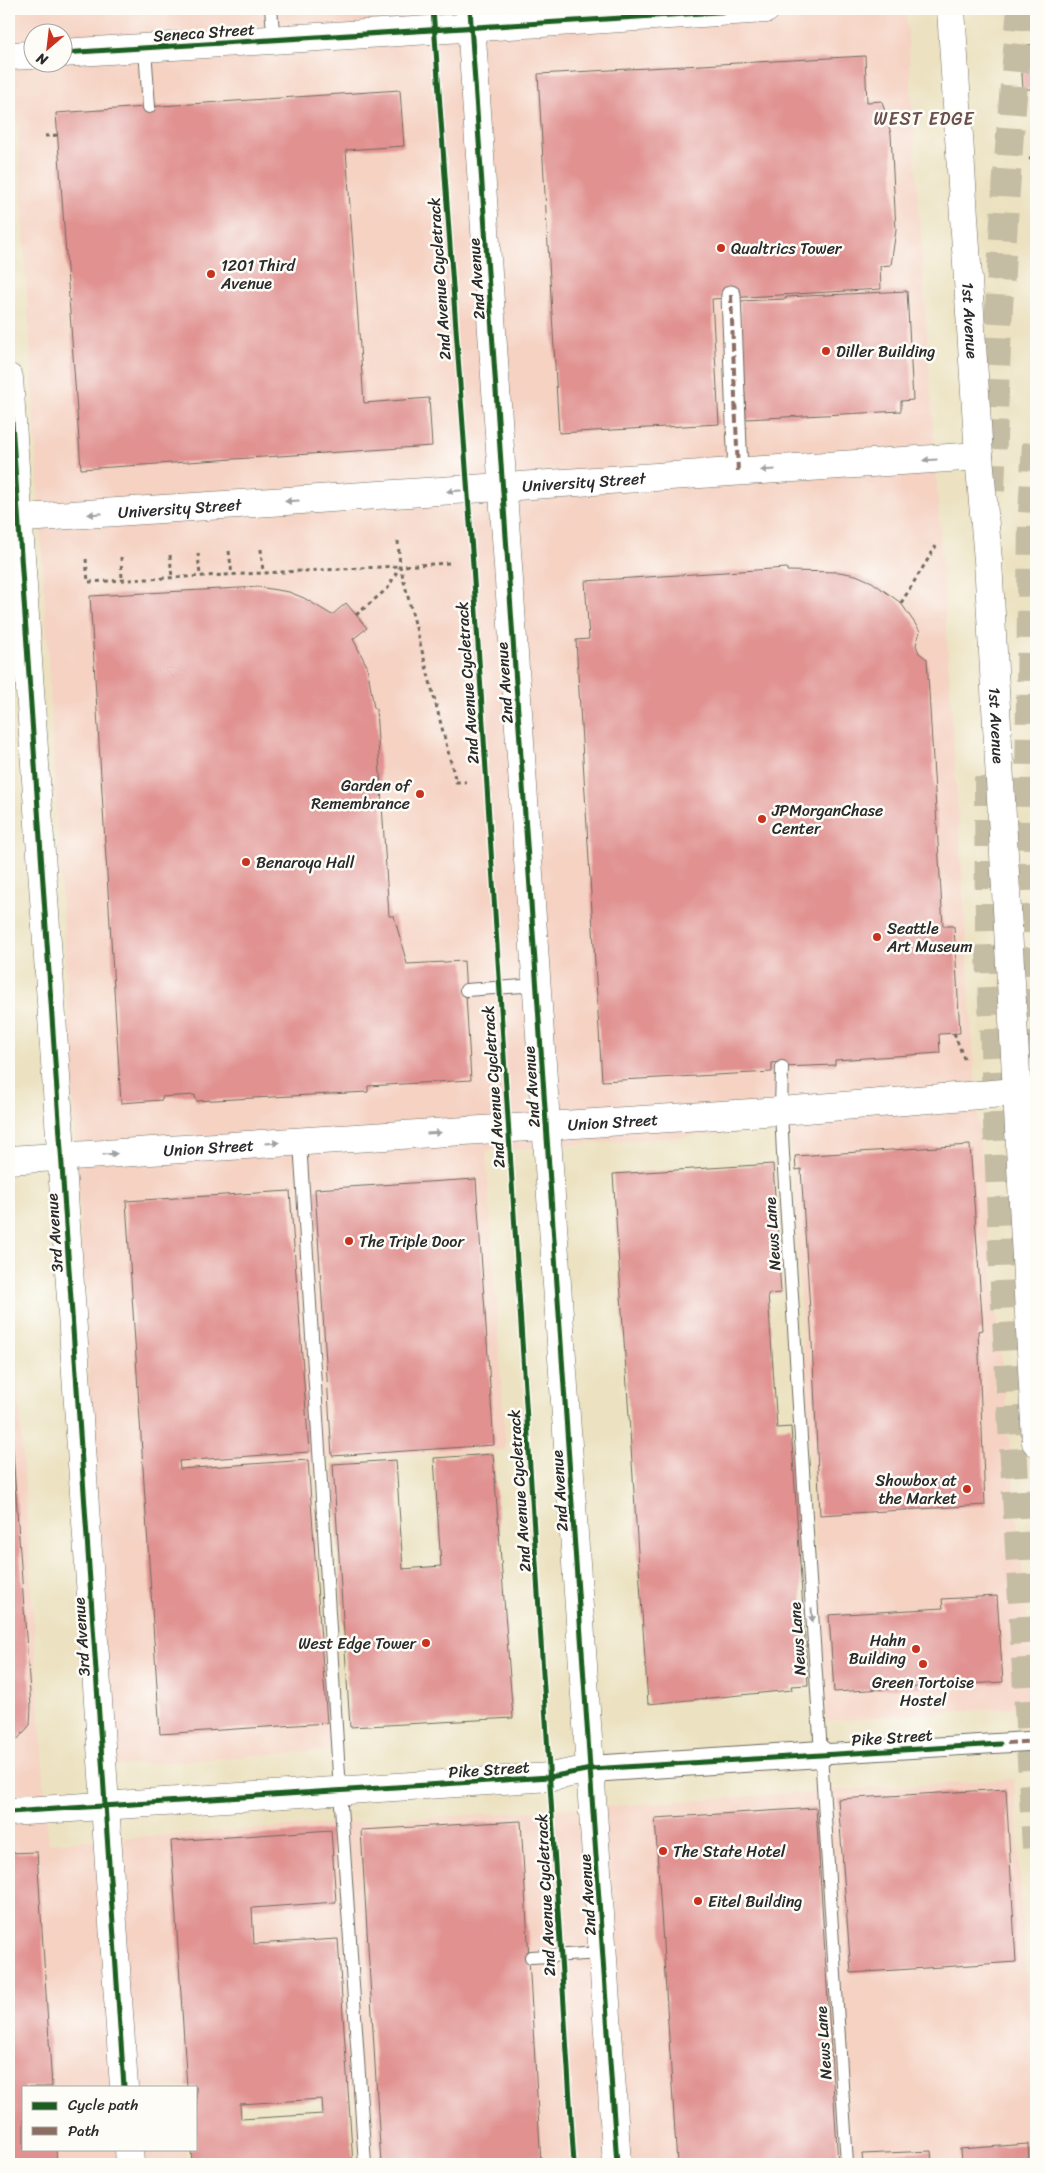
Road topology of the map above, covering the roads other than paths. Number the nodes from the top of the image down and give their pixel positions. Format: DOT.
graph roads {
  1 [pos="271,9"];
  2 [pos="766,9"];
  3 [pos="951,9"];
  4 [pos="471,18"];
  5 [pos="274,41"];
  6 [pos="145,49"];
  7 [pos="72,53"];
  8 [pos="22,55"];
  9 [pos="9,56"];
  10 [pos="149,107"];
  11 [pos="731,295"];
  12 [pos="9,378"];
  13 [pos="979,456"];
  14 [pos="738,472"];
  15 [pos="503,488"];
  16 [pos="14,518"];
  17 [pos="537,986"];
  18 [pos="466,990"];
  19 [pos="782,1068"];
  20 [pos="1026,1092"];
  21 [pos="781,1111"];
  22 [pos="547,1126"];
  23 [pos="300,1142"];
  24 [pos="61,1157"];
  25 [pos="9,1160"];
  26 [pos="1036,1442"];
  27 [pos="1036,1741"];
  28 [pos="821,1754"];
  29 [pos="591,1769"];
  30 [pos="340,1791"];
  31 [pos="106,1806"];
  32 [pos="9,1812"];
  33 [pos="603,1953"];
  34 [pos="531,1957"];
  35 [pos="124,2086"];
  36 [pos="129,2150"];
  37 [pos="130,2164"];
  38 [pos="365,2164"];
  39 [pos="617,2164"];
  40 [pos="847,2164"];
  1 -- 5 [label="lane"];
  2 -- 4 [label="main road, Seneca Street"];
  3 -- 13 [label="main road, 1st Avenue"];
  4 -- 5 [label="main road, Seneca Street"];
  4 -- 15 [label="main road, 2nd Avenue"];
  5 -- 6 [label="main road, Seneca Street"];
  6 -- 7 [label="main road, Seneca Street"];
  6 -- 10 [label="lane"];
  8 -- 9 [label="main road"];
  11 -- 14 [label="street"];
  12 -- 16 [label="main road, 3rd Avenue"];
  13 -- 14 [label="main road, University Street, one-way"];
  13 -- 20 [label="main road, 1st Avenue"];
  14 -- 15 [label="main road, University Street"];
  15 -- 16 [label="main road, University Street, one-way"];
  15 -- 17 [label="main road, 2nd Avenue"];
  16 -- 24 [label="main road, 3rd Avenue"];
  17 -- 18 [label="lane"];
  17 -- 22 [label="main road, 2nd Avenue"];
  19 -- 21 [label="lane, News Lane"];
  20 -- 21 [label="main road, Union Street"];
  20 -- 26 [label="main road, 1st Avenue"];
  21 -- 22 [label="main road, Union Street"];
  21 -- 28 [label="lane, News Lane, one-way"];
  23 -- 22 [label="main road, Union Street, one-way"];
  22 -- 29 [label="main road, 2nd Avenue"];
  24 -- 23 [label="main road, Union Street, one-way"];
  23 -- 30 [label="lane"];
  24 -- 25 [label="main road, Union Street"];
  24 -- 31 [label="main road, 3rd Avenue"];
  27 -- 28 [label="street, Pike Street"];
  28 -- 29 [label="street, Pike Street"];
  28 -- 40 [label="lane, News Lane"];
  29 -- 30 [label="main road, Pike Street"];
  29 -- 33 [label="main road, 2nd Avenue"];
  30 -- 31 [label="main road, Pike Street"];
  30 -- 38 [label="lane"];
  31 -- 32 [label="main road, Pike Street"];
  31 -- 35 [label="main road, 3rd Avenue"];
  33 -- 34 [label="lane"];
  33 -- 39 [label="main road, 2nd Avenue"];
  36 -- 37 [label="main road"];
}
